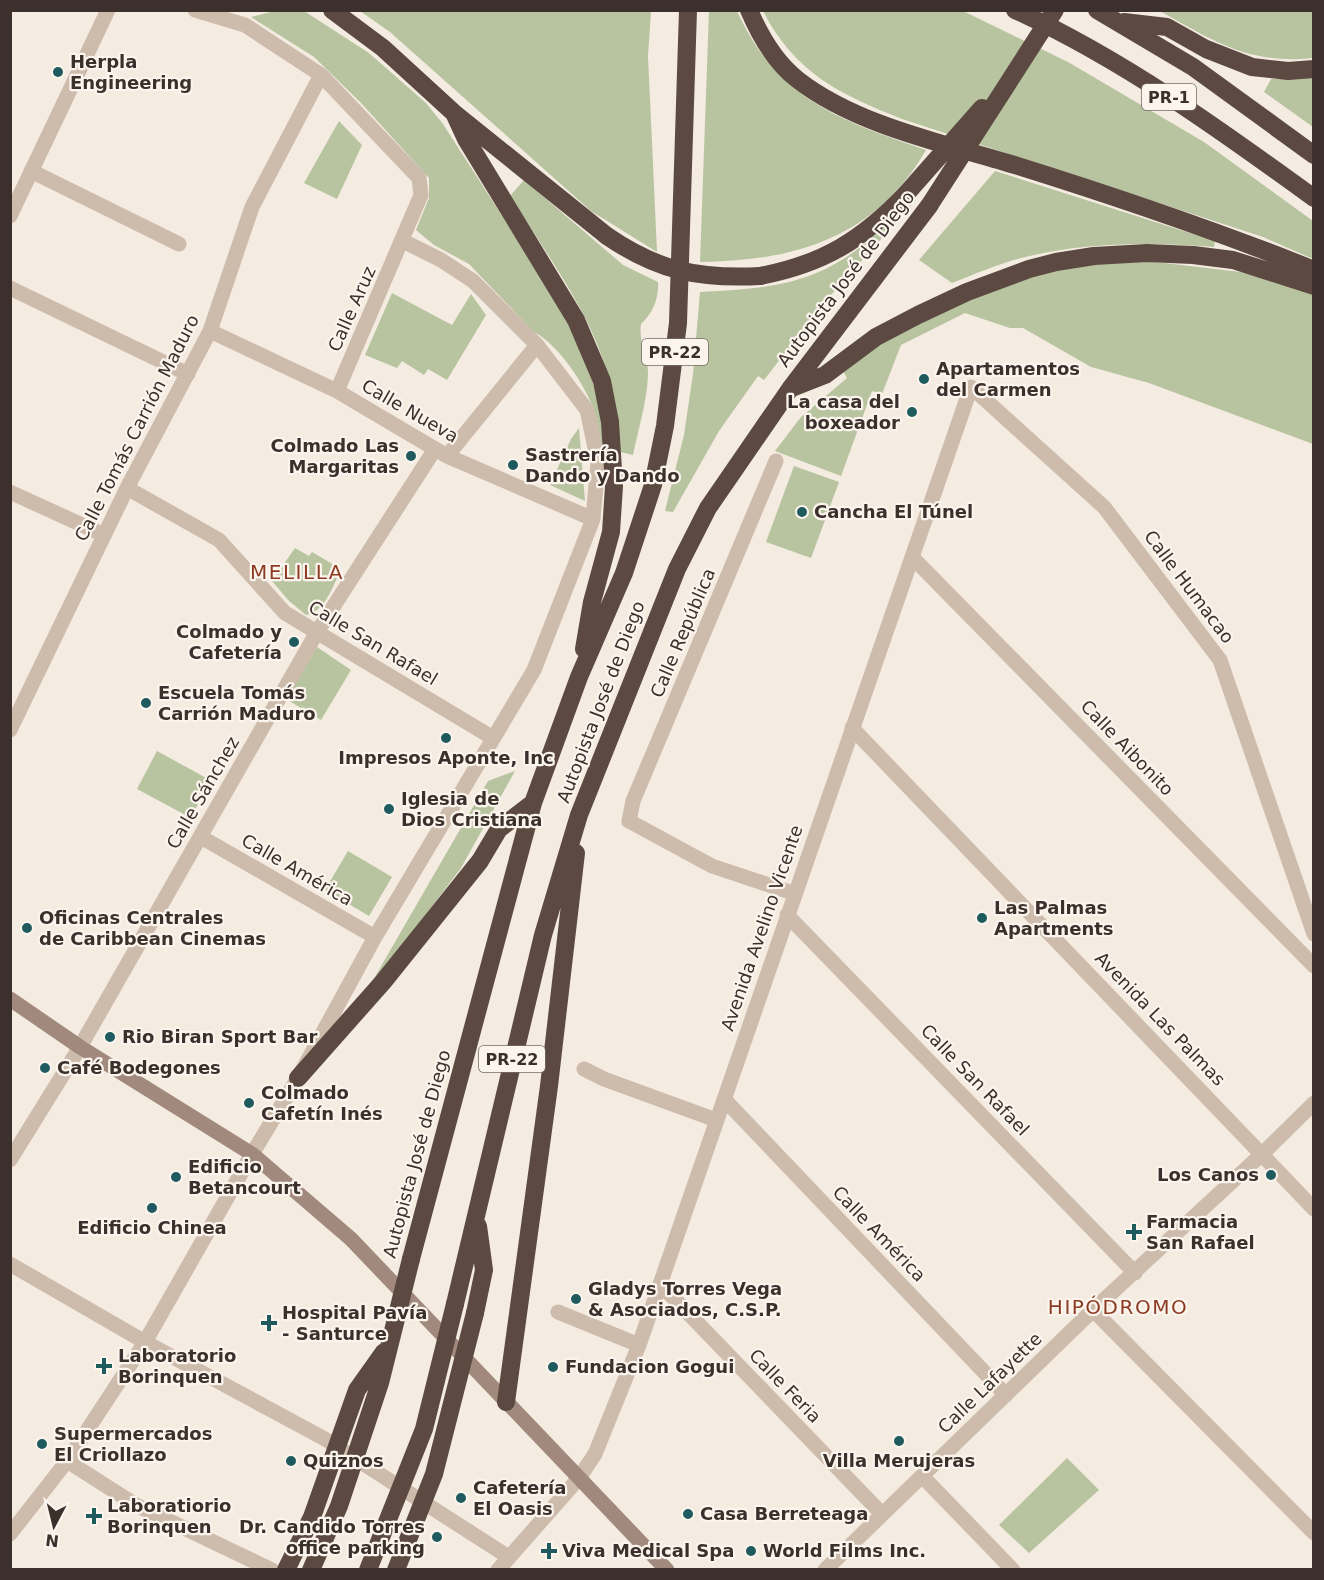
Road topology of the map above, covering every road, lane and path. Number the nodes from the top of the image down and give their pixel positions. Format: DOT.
graph roads {
  1 [pos="108,10"];
  2 [pos="195,10"];
  3 [pos="332,10"];
  4 [pos="688,10"];
  5 [pos="749,10"];
  6 [pos="1015,10"];
  7 [pos="1055,10"];
  8 [pos="1096,10"];
  9 [pos="1118,22"];
  10 [pos="1028,55"];
  11 [pos="1314,69"];
  12 [pos="321,75"];
  13 [pos="454,113"];
  14 [pos="1314,155"];
  15 [pos="31,171"];
  16 [pos="1314,198"];
  17 [pos="10,216"];
  18 [pos="403,241"];
  19 [pos="179,244"];
  20 [pos="1314,270"];
  21 [pos="1314,286"];
  22 [pos="10,288"];
  23 [pos="210,331"];
  24 [pos="537,345"];
  25 [pos="188,374"];
  26 [pos="971,387"];
  27 [pos="790,389"];
  28 [pos="337,392"];
  29 [pos="441,452"];
  30 [pos="776,461"];
  31 [pos="127,488"];
  32 [pos="10,492"];
  33 [pos="593,519"];
  34 [pos="104,535"];
  35 [pos="913,558"];
  36 [pos="317,632"];
  37 [pos="579,677"];
  38 [pos="852,728"];
  39 [pos="10,730"];
  40 [pos="493,738"];
  41 [pos="533,803"];
  42 [pos="579,815"];
  43 [pos="201,837"];
  44 [pos="794,893"];
  45 [pos="787,915"];
  46 [pos="1314,934"];
  47 [pos="375,936"];
  48 [pos="1314,966"];
  49 [pos="10,999"];
  50 [pos="80,1047"];
  51 [pos="584,1069"];
  52 [pos="298,1078"];
  53 [pos="724,1099"];
  54 [pos="1314,1103"];
  55 [pos="716,1120"];
  56 [pos="252,1154"];
  57 [pos="1262,1154"];
  58 [pos="10,1160"];
  59 [pos="1314,1209"];
  60 [pos="476,1214"];
  61 [pos="10,1264"];
  62 [pos="1135,1273"];
  63 [pos="661,1285"];
  64 [pos="1093,1310"];
  65 [pos="558,1312"];
  66 [pos="145,1342"];
  67 [pos="639,1345"];
  68 [pos="388,1346"];
  69 [pos="1006,1395"];
  70 [pos="506,1402"];
  71 [pos="67,1461"];
  72 [pos="922,1476"];
  73 [pos="579,1478"];
  74 [pos="882,1514"];
  75 [pos="1314,1533"];
  76 [pos="10,1534"];
  77 [pos="507,1556"];
  78 [pos="272,1569"];
  79 [pos="286,1569"];
  80 [pos="311,1569"];
  81 [pos="368,1569"];
  82 [pos="396,1569"];
  83 [pos="498,1569"];
  84 [pos="667,1569"];
  85 [pos="825,1569"];
  86 [pos="1012,1569"];
  1 -- 15 [label="street"];
  2 -- 12 [label="street, Calle Aruz"];
  3 -- 13 [label="highway"];
  4 -- 37 [label="highway, Autopista José de Diego / PR-22"];
  5 -- 20 [label="highway"];
  6 -- 16 [label="highway, PR-1"];
  7 -- 10 [label="highway, Autopista José de Diego / PR-22, bridge"];
  8 -- 9 [label="highway, PR-1"];
  9 -- 11 [label="highway"];
  9 -- 14 [label="highway, PR-1"];
  10 -- 13 [label="highway, bridge"];
  10 -- 27 [label="highway, Autopista José de Diego / PR-22, bridge"];
  12 -- 18 [label="street, Calle Aruz"];
  12 -- 23 [label="street, Calle Tomás Carrión Maduro"];
  13 -- 37 [label="highway"];
  15 -- 17 [label="street"];
  15 -- 19 [label="street"];
  18 -- 24 [label="street"];
  18 -- 28 [label="street, Calle Aruz"];
  21 -- 27 [label="highway"];
  22 -- 25 [label="street"];
  23 -- 25 [label="street, Calle Tomás Carrión Maduro"];
  23 -- 28 [label="street, Calle Nueva"];
  24 -- 29 [label="street, Calle Sánchez"];
  24 -- 33 [label="street"];
  25 -- 31 [label="street, Calle Tomás Carrión Maduro"];
  26 -- 35 [label="street, Avenida Avelino Vicente"];
  26 -- 46 [label="street, Calle Humacao"];
  27 -- 42 [label="highway, Autopista José de Diego / PR-22"];
  28 -- 29 [label="street, Calle Nueva"];
  29 -- 33 [label="street, Calle Nueva"];
  29 -- 36 [label="street, Calle Sánchez"];
  30 -- 44 [label="street, Calle República"];
  31 -- 34 [label="street, Calle Tomás Carrión Maduro"];
  31 -- 36 [label="street, Calle San Rafael"];
  32 -- 34 [label="street"];
  33 -- 40 [label="street"];
  34 -- 39 [label="street, Calle Tomás Carrión Maduro"];
  35 -- 38 [label="street, Avenida Avelino Vicente"];
  35 -- 48 [label="street, Calle Aibonito"];
  36 -- 40 [label="street, Calle San Rafael"];
  36 -- 43 [label="street, Calle Sánchez"];
  37 -- 41 [label="highway, Autopista José de Diego / PR-22"];
  38 -- 44 [label="street, Avenida Avelino Vicente"];
  38 -- 57 [label="street, Avenida Las Palmas"];
  40 -- 47 [label="street"];
  41 -- 52 [label="highway"];
  41 -- 68 [label="highway, Autopista José de Diego / PR-22, bridge"];
  42 -- 60 [label="highway, Autopista José de Diego / PR-22"];
  42 -- 70 [label="highway"];
  43 -- 47 [label="street, Calle América"];
  43 -- 50 [label="street, Calle Sánchez"];
  44 -- 45 [label="street, Avenida Avelino Vicente"];
  45 -- 53 [label="street, Avenida Avelino Vicente"];
  45 -- 62 [label="street, Calle San Rafael"];
  47 -- 52 [label="street"];
  49 -- 50 [label="main road"];
  50 -- 56 [label="main road"];
  50 -- 58 [label="street, Calle Sánchez"];
  51 -- 55 [label="street"];
  52 -- 56 [label="street"];
  53 -- 55 [label="street, Avenida Avelino Vicente"];
  53 -- 69 [label="street, Calle América"];
  54 -- 57 [label="street, Calle Lafayette"];
  55 -- 63 [label="street, Avenida Avelino Vicente"];
  56 -- 66 [label="street"];
  56 -- 70 [label="main road"];
  57 -- 59 [label="street, Avenida Las Palmas"];
  57 -- 62 [label="street, Calle Lafayette"];
  60 -- 81 [label="highway, Autopista José de Diego / PR-22, bridge"];
  60 -- 82 [label="highway, bridge"];
  61 -- 66 [label="street"];
  62 -- 64 [label="street, Calle Lafayette"];
  63 -- 67 [label="street, Avenida Avelino Vicente"];
  63 -- 74 [label="street, Calle Feria"];
  64 -- 69 [label="street, Calle Lafayette"];
  64 -- 75 [label="street"];
  65 -- 67 [label="street"];
  66 -- 71 [label="street"];
  66 -- 77 [label="street"];
  67 -- 73 [label="street, Avenida Avelino Vicente"];
  68 -- 79 [label="highway, bridge"];
  68 -- 80 [label="highway, Autopista José de Diego / PR-22, bridge"];
  69 -- 72 [label="street, Calle Lafayette"];
  70 -- 73 [label="main road"];
  71 -- 76 [label="street"];
  71 -- 78 [label="street"];
  72 -- 74 [label="street, Calle Lafayette"];
  72 -- 86 [label="street"];
  73 -- 77 [label="street, Avenida Avelino Vicente"];
  73 -- 84 [label="main road"];
  74 -- 85 [label="street, Calle Lafayette"];
  77 -- 83 [label="street, Avenida Avelino Vicente"];
}
